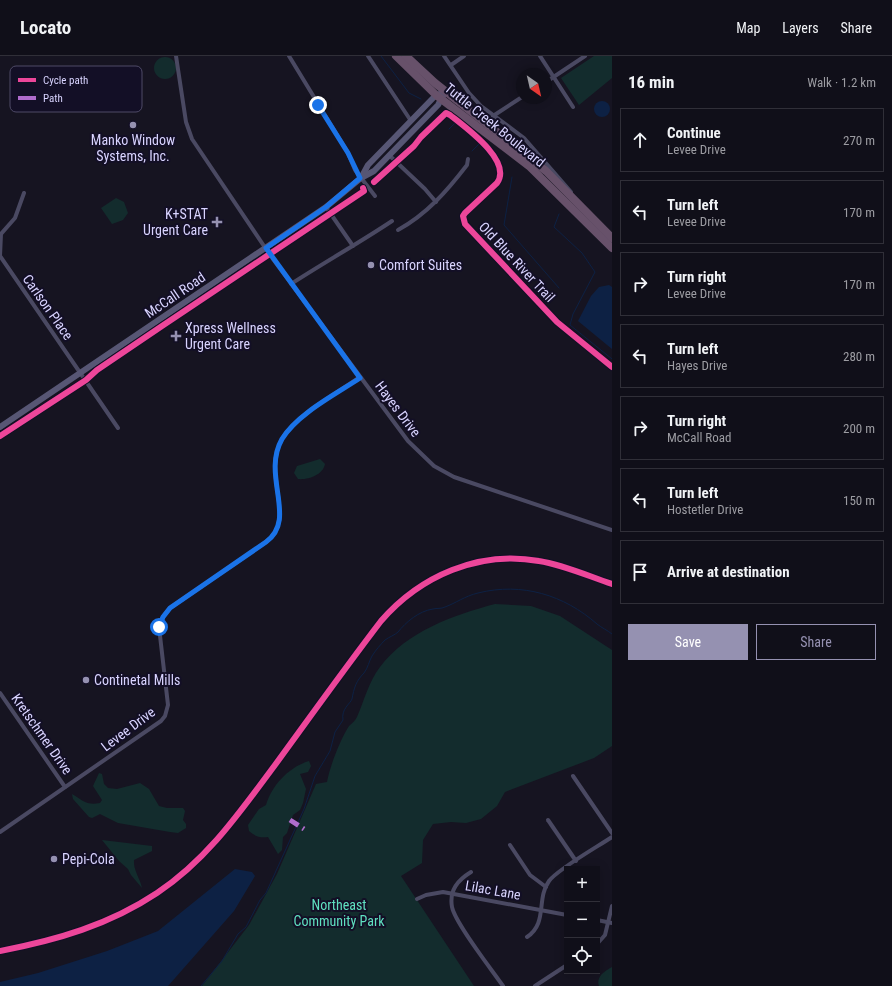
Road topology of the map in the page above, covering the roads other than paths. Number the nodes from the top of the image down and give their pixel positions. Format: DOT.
graph roads {
  1 [pos="176,56"];
  2 [pos="289,56"];
  3 [pos="368,56"];
  4 [pos="396,56"];
  5 [pos="406,56"];
  6 [pos="444,56"];
  7 [pos="464,56"];
  8 [pos="540,56"];
  9 [pos="585,56"];
  10 [pos="451,65"];
  11 [pos="553,77"];
  12 [pos="441,96"];
  13 [pos="516,101"];
  14 [pos="573,107"];
  15 [pos="493,116"];
  16 [pos="412,121"];
  17 [pos="398,135"];
  18 [pos="401,143"];
  19 [pos="390,156"];
  20 [pos="468,159"];
  21 [pos="546,162"];
  22 [pos="546,170"];
  23 [pos="360,178"];
  24 [pos="24,193"];
  25 [pos="375,196"];
  26 [pos="562,199"];
  27 [pos="436,202"];
  28 [pos="326,207"];
  29 [pos="583,208"];
  30 [pos="392,221"];
  31 [pos="398,230"];
  32 [pos="612,238"];
  33 [pos="353,246"];
  34 [pos="266,248"];
  35 [pos="612,248"];
  36 [pos="291,284"];
  37 [pos="81,373"];
  38 [pos="360,378"];
  39 [pos="0,427"];
  40 [pos="118,428"];
  41 [pos="612,530"];
  42 [pos="0,693"];
  43 [pos="573,776"];
  44 [pos="65,787"];
  45 [pos="548,820"];
  46 [pos="0,832"];
  47 [pos="612,833"];
  48 [pos="612,837"];
  49 [pos="510,845"];
  50 [pos="576,861"];
  51 [pos="471,872"];
  52 [pos="546,887"];
  53 [pos="454,894"];
  54 [pos="417,899"];
  55 [pos="612,906"];
  56 [pos="541,910"];
  57 [pos="564,914"];
  58 [pos="600,921"];
  59 [pos="610,923"];
  60 [pos="527,937"];
  61 [pos="600,941"];
  62 [pos="564,967"];
  63 [pos="502,986"];
  64 [pos="535,986"];
  1 -- 34 [label="street, Hayes Drive"];
  2 -- 23 [label="street"];
  3 -- 16 [label="street"];
  4 -- 12 [label="highway, Tuttle Creek Boulevard"];
  5 -- 12 [label="highway, Tuttle Creek Boulevard"];
  6 -- 10 [label="street"];
  7 -- 10 [label="street"];
  8 -- 11 [label="street"];
  9 -- 11 [label="street"];
  10 -- 15 [label="street"];
  11 -- 14 [label="street"];
  12 -- 16 [label="main road, McCall Road"];
  12 -- 18 [label="main road, McCall Road"];
  12 -- 22 [label="highway, Tuttle Creek Boulevard"];
  12 -- 26 [label="highway, Tuttle Creek Boulevard"];
  13 -- 15 [label="street"];
  15 -- 21 [label="street"];
  16 -- 17 [label="main road, McCall Road"];
  16 -- 18 [label="main road"];
  17 -- 19 [label="main road"];
  17 -- 23 [label="main road, McCall Road"];
  18 -- 19 [label="main road, McCall Road"];
  19 -- 23 [label="main road, McCall Road"];
  19 -- 27 [label="street"];
  20 -- 27 [label="street"];
  21 -- 22 [label="highway"];
  21 -- 29 [label="street"];
  22 -- 26 [label="highway"];
  22 -- 29 [label="highway, Tuttle Creek Boulevard"];
  23 -- 25 [label="street"];
  23 -- 28 [label="main road, McCall Road"];
  24 -- 37 [label="street, Carlson Place"];
  26 -- 35 [label="highway, Tuttle Creek Boulevard"];
  27 -- 31 [label="street"];
  28 -- 33 [label="street"];
  28 -- 34 [label="main road, McCall Road"];
  29 -- 32 [label="highway, Tuttle Creek Boulevard"];
  30 -- 33 [label="street"];
  33 -- 36 [label="street"];
  34 -- 36 [label="street, Hayes Drive"];
  34 -- 37 [label="main road, McCall Road"];
  36 -- 38 [label="street, Hayes Drive"];
  37 -- 39 [label="main road, McCall Road"];
  37 -- 40 [label="street, Carlson Place"];
  38 -- 41 [label="street, Hayes Drive"];
  38 -- 44 [label="street, Levee Drive"];
  42 -- 44 [label="street, Kretschmer Drive"];
  43 -- 47 [label="street"];
  44 -- 46 [label="street, Levee Drive"];
  45 -- 50 [label="street"];
  48 -- 50 [label="street"];
  49 -- 52 [label="street"];
  50 -- 52 [label="street"];
  51 -- 53 [label="street"];
  52 -- 56 [label="street"];
  53 -- 54 [label="street, Lilac Lane"];
  53 -- 56 [label="street, Lilac Lane"];
  53 -- 63 [label="street"];
  55 -- 59 [label="street"];
  56 -- 57 [label="street, Lilac Lane"];
  56 -- 60 [label="street"];
  58 -- 59 [label="street"];
  59 -- 61 [label="street"];
  62 -- 64 [label="street"];
}
